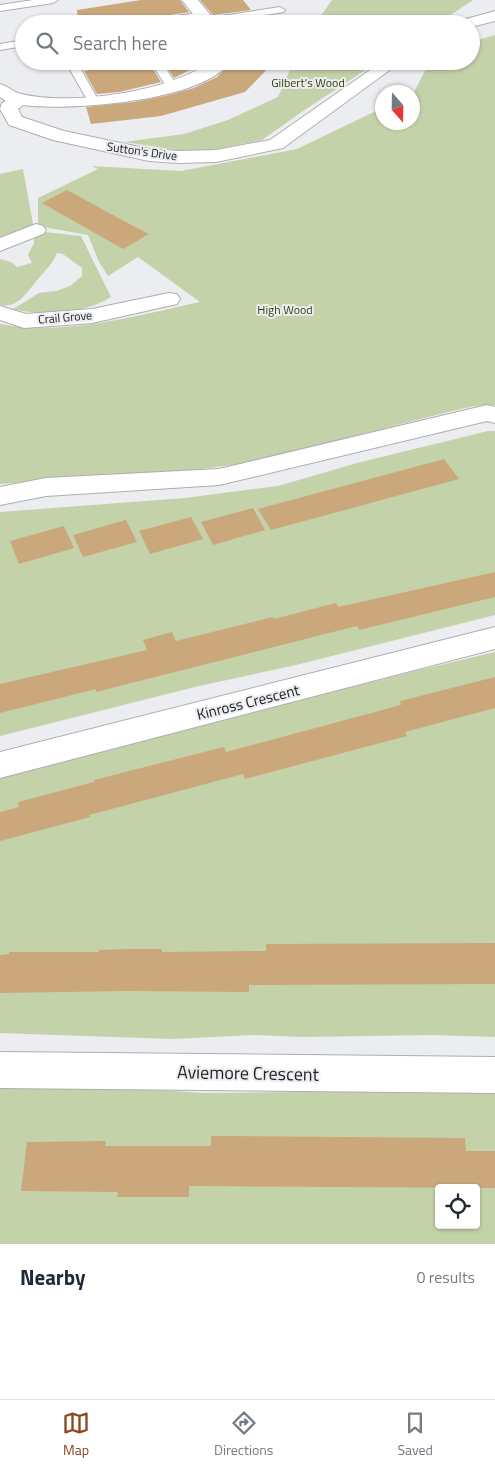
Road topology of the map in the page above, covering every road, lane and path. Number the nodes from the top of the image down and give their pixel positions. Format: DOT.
graph roads {
  1 [pos="52,0"];
  2 [pos="190,0"];
  3 [pos="0,8"];
  4 [pos="280,10"];
  5 [pos="203,15"];
  6 [pos="244,15"];
  7 [pos="495,16"];
  8 [pos="480,20"];
  9 [pos="15,45"];
  10 [pos="0,47"];
  11 [pos="75,70"];
  12 [pos="161,70"];
  13 [pos="212,70"];
  14 [pos="381,70"];
  15 [pos="172,87"];
  16 [pos="0,89"];
  17 [pos="20,100"];
  18 [pos="92,101"];
  19 [pos="36,230"];
  20 [pos="5,250"];
  21 [pos="169,299"];
  22 [pos="0,313"];
  23 [pos="495,415"];
  24 [pos="0,496"];
  25 [pos="495,638"];
  26 [pos="0,765"];
  27 [pos="0,1070"];
  28 [pos="495,1075"];
  1 -- 3 [label="lane"];
  2 -- 5 [label="street"];
  4 -- 6 [label="lane"];
  7 -- 8 [label="street"];
  9 -- 10 [label="lane"];
  11 -- 18 [label="lane"];
  12 -- 15 [label="lane"];
  13 -- 15 [label="street"];
  14 -- 17 [label="street, Sutton's Drive"];
  15 -- 18 [label="street"];
  16 -- 17 [label="street"];
  17 -- 18 [label="street"];
  19 -- 20 [label="street"];
  21 -- 22 [label="street, Crail Grove"];
  23 -- 24 [label="street"];
  25 -- 26 [label="street, Kinross Crescent"];
  27 -- 28 [label="street, Aviemore Crescent"];
}
